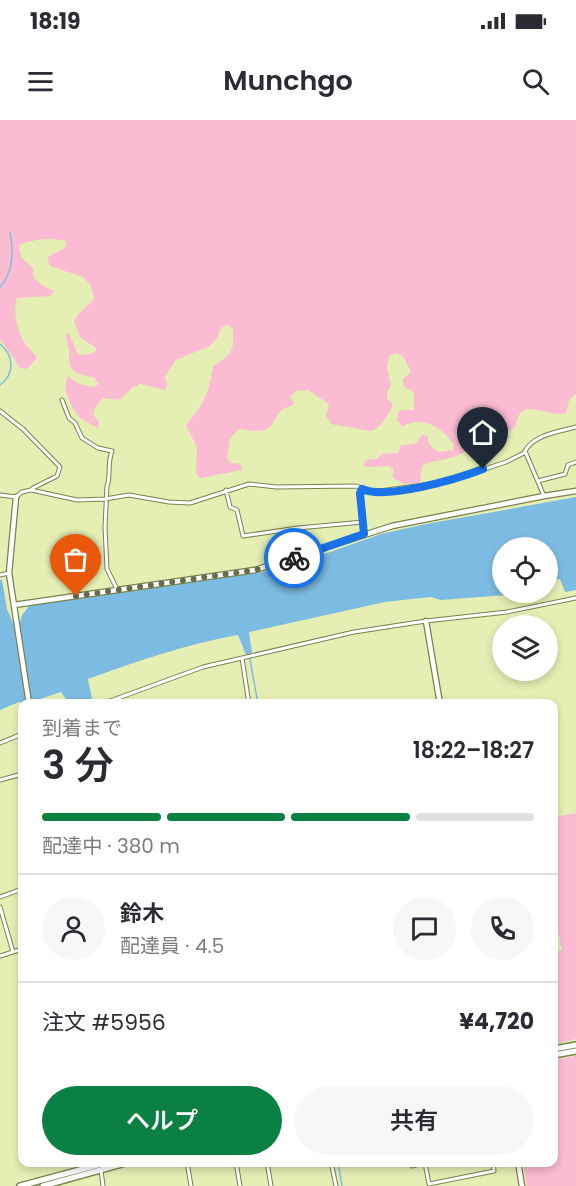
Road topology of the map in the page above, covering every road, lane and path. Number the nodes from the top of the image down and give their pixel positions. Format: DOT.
graph roads {
  1 [pos="62,400"];
  2 [pos="0,411"];
  3 [pos="576,428"];
  4 [pos="525,451"];
  5 [pos="576,462"];
  6 [pos="538,481"];
  7 [pos="362,489"];
  8 [pos="32,490"];
  9 [pos="226,490"];
  10 [pos="576,491"];
  11 [pos="0,495"];
  12 [pos="544,495"];
  13 [pos="16,497"];
  14 [pos="105,499"];
  15 [pos="363,522"];
  16 [pos="364,534"];
  17 [pos="9,573"];
  18 [pos="0,575"];
  19 [pos="118,590"];
  20 [pos="576,598"];
  21 [pos="14,605"];
  22 [pos="426,621"];
  23 [pos="242,658"];
  24 [pos="28,699"];
  25 [pos="114,699"];
  26 [pos="248,699"];
  27 [pos="439,699"];
  28 [pos="18,736"];
  29 [pos="0,743"];
  30 [pos="18,775"];
  31 [pos="0,780"];
  32 [pos="18,890"];
  33 [pos="0,897"];
  34 [pos="0,907"];
  35 [pos="18,950"];
  36 [pos="13,952"];
  37 [pos="0,956"];
  38 [pos="576,1045"];
  39 [pos="558,1048"];
  40 [pos="576,1051"];
  41 [pos="558,1054"];
  42 [pos="100,1167"];
  43 [pos="188,1167"];
  44 [pos="237,1167"];
  45 [pos="268,1167"];
  46 [pos="333,1167"];
  47 [pos="426,1167"];
  48 [pos="494,1167"];
  49 [pos="519,1167"];
  50 [pos="20,1186"];
  51 [pos="43,1186"];
  52 [pos="103,1186"];
  53 [pos="191,1186"];
  54 [pos="240,1186"];
  55 [pos="271,1186"];
  56 [pos="336,1186"];
  57 [pos="522,1186"];
  1 -- 14 [label="street"];
  2 -- 8 [label="street"];
  3 -- 4 [label="street"];
  4 -- 6 [label="street"];
  4 -- 7 [label="street"];
  5 -- 6 [label="street"];
  6 -- 12 [label="street"];
  7 -- 9 [label="street"];
  7 -- 15 [label="street"];
  8 -- 13 [label="street"];
  8 -- 14 [label="street"];
  9 -- 14 [label="street"];
  9 -- 15 [label="street"];
  10 -- 12 [label="main road"];
  11 -- 13 [label="street"];
  12 -- 16 [label="main road"];
  13 -- 17 [label="main road"];
  14 -- 19 [label="street"];
  15 -- 16 [label="street"];
  16 -- 19 [label="main road"];
  17 -- 18 [label="street"];
  17 -- 21 [label="main road"];
  19 -- 21 [label="main road"];
  20 -- 22 [label="street"];
  21 -- 24 [label="main road"];
  22 -- 23 [label="street"];
  22 -- 27 [label="main road"];
  23 -- 25 [label="street"];
  23 -- 26 [label="street"];
  28 -- 29 [label="street"];
  30 -- 31 [label="street"];
  32 -- 33 [label="street"];
  34 -- 36 [label="street"];
  35 -- 36 [label="street"];
  36 -- 37 [label="street"];
  38 -- 39 [label="main road"];
  40 -- 41 [label="main road"];
  42 -- 50 [label="main road"];
  42 -- 51 [label="main road"];
  42 -- 52 [label="street"];
  43 -- 53 [label="street"];
  44 -- 54 [label="street"];
  45 -- 55 [label="street"];
  46 -- 56 [label="street"];
  47 -- 48 [label="street"];
  49 -- 57 [label="main road"];
}
